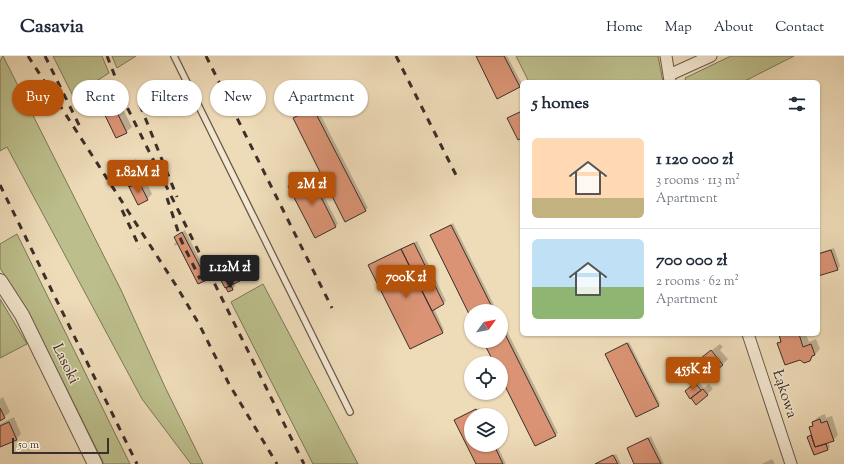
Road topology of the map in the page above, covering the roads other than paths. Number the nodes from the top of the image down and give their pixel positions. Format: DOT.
graph roads {
  1 [pos="174,56"];
  2 [pos="666,56"];
  3 [pos="711,56"];
  4 [pos="670,79"];
  5 [pos="0,281"];
  6 [pos="749,336"];
  7 [pos="350,412"];
  8 [pos="95,464"];
  9 [pos="791,464"];
  1 -- 7 [label="lane"];
  2 -- 4 [label="street"];
  3 -- 4 [label="street"];
  5 -- 8 [label="street, Lasoki"];
  6 -- 9 [label="street, Łąkowa"];
}
